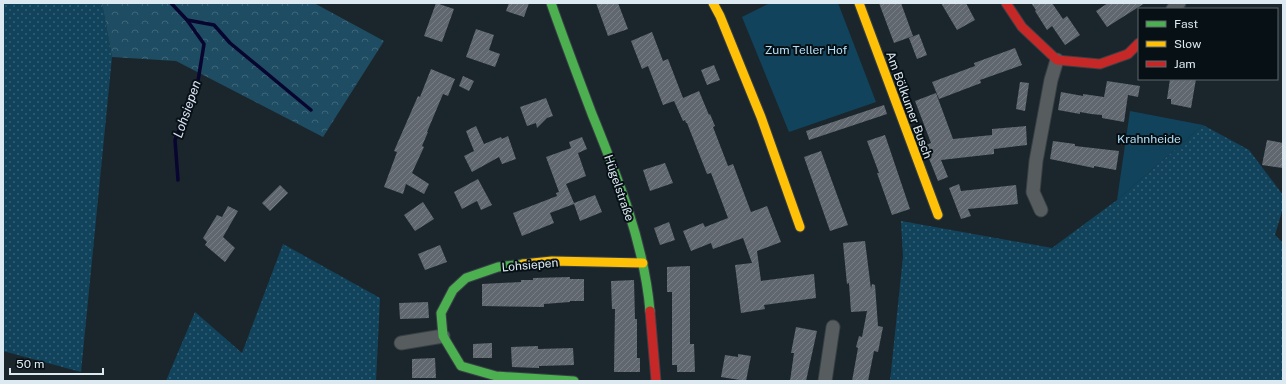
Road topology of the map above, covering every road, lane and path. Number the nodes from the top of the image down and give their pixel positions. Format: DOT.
graph roads {
  1 [pos="551,3"];
  2 [pos="713,3"];
  3 [pos="859,3"];
  4 [pos="1006,3"];
  5 [pos="1138,44"];
  6 [pos="1057,60"];
  7 [pos="1041,210"];
  8 [pos="938,215"];
  9 [pos="800,227"];
  10 [pos="643,263"];
  11 [pos="832,327"];
  12 [pos="443,336"];
  13 [pos="401,343"];
  14 [pos="574,381"];
  15 [pos="656,381"];
  16 [pos="826,381"];
  1 -- 10 [label="street, Hügelstraße"];
  2 -- 9 [label="street"];
  3 -- 8 [label="street, Am Bölkumer Busch"];
  4 -- 6 [label="street"];
  5 -- 6 [label="street"];
  6 -- 7 [label="street"];
  10 -- 12 [label="street, Lohsiepen"];
  10 -- 15 [label="street, Hügelstraße"];
  11 -- 16 [label="street"];
  12 -- 13 [label="street"];
  12 -- 14 [label="street, Lohsiepen"];
}
